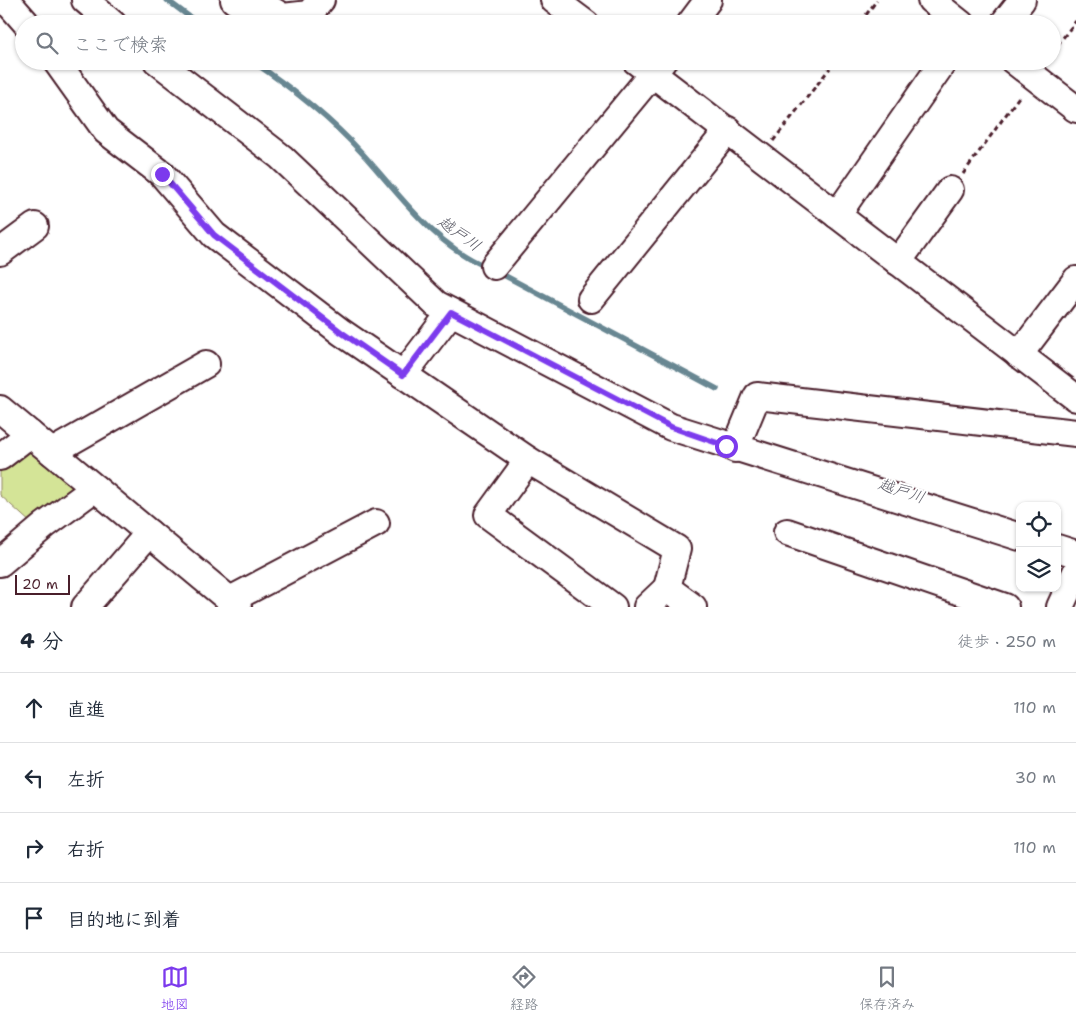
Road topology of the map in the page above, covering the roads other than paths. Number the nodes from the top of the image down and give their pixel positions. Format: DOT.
graph roads {
  1 [pos="6,0"];
  2 [pos="85,0"];
  3 [pos="234,0"];
  4 [pos="320,0"];
  5 [pos="554,0"];
  6 [pos="708,0"];
  7 [pos="931,0"];
  8 [pos="1022,0"];
  9 [pos="19,15"];
  10 [pos="102,15"];
  11 [pos="280,15"];
  12 [pos="300,15"];
  13 [pos="574,15"];
  14 [pos="697,15"];
  15 [pos="950,15"];
  16 [pos="1011,15"];
  17 [pos="62,70"];
  18 [pos="169,70"];
  19 [pos="648,70"];
  20 [pos="656,70"];
  21 [pos="938,70"];
  22 [pos="1027,70"];
  23 [pos="1076,109"];
  24 [pos="728,130"];
  25 [pos="950,190"];
  26 [pos="837,215"];
  27 [pos="34,226"];
  28 [pos="0,252"];
  29 [pos="898,262"];
  30 [pos="494,266"];
  31 [pos="1076,280"];
  32 [pos="591,299"];
  33 [pos="451,312"];
  34 [pos="1019,355"];
  35 [pos="206,364"];
  36 [pos="403,375"];
  37 [pos="1076,398"];
  38 [pos="0,409"];
  39 [pos="1076,433"];
  40 [pos="30,434"];
  41 [pos="735,449"];
  42 [pos="52,452"];
  43 [pos="0,457"];
  44 [pos="528,460"];
  45 [pos="96,488"];
  46 [pos="376,523"];
  47 [pos="787,532"];
  48 [pos="149,533"];
  49 [pos="1016,536"];
  50 [pos="1061,549"];
  51 [pos="1076,554"];
  52 [pos="0,563"];
  53 [pos="1076,572"];
  54 [pos="667,588"];
  55 [pos="234,604"];
  56 [pos="85,607"];
  57 [pos="613,607"];
  58 [pos="647,607"];
  59 [pos="693,607"];
  60 [pos="1005,607"];
  61 [pos="1060,607"];
  1 -- 9 [label="street"];
  2 -- 10 [label="street"];
  3 -- 11 [label="street"];
  4 -- 12 [label="street"];
  5 -- 13 [label="street"];
  6 -- 14 [label="street"];
  7 -- 15 [label="street"];
  8 -- 16 [label="street"];
  17 -- 36 [label="street"];
  18 -- 33 [label="street"];
  19 -- 30 [label="street"];
  20 -- 24 [label="street"];
  21 -- 26 [label="street"];
  22 -- 23 [label="street"];
  24 -- 26 [label="street"];
  24 -- 32 [label="street"];
  25 -- 29 [label="street"];
  26 -- 29 [label="street"];
  27 -- 28 [label="street"];
  29 -- 34 [label="street"];
  31 -- 34 [label="street"];
  33 -- 36 [label="street"];
  33 -- 41 [label="street"];
  34 -- 37 [label="street"];
  35 -- 42 [label="street"];
  36 -- 44 [label="street"];
  38 -- 40 [label="street"];
  39 -- 41 [label="street"];
  40 -- 42 [label="street"];
  40 -- 43 [label="street"];
  41 -- 49 [label="street"];
  42 -- 45 [label="street"];
  44 -- 54 [label="street"];
  44 -- 57 [label="street"];
  45 -- 48 [label="street"];
  45 -- 52 [label="street"];
  46 -- 55 [label="street"];
  47 -- 60 [label="street"];
  48 -- 55 [label="street"];
  48 -- 56 [label="street"];
  50 -- 51 [label="street"];
  53 -- 61 [label="street"];
  54 -- 58 [label="street"];
  54 -- 59 [label="street"];
}
